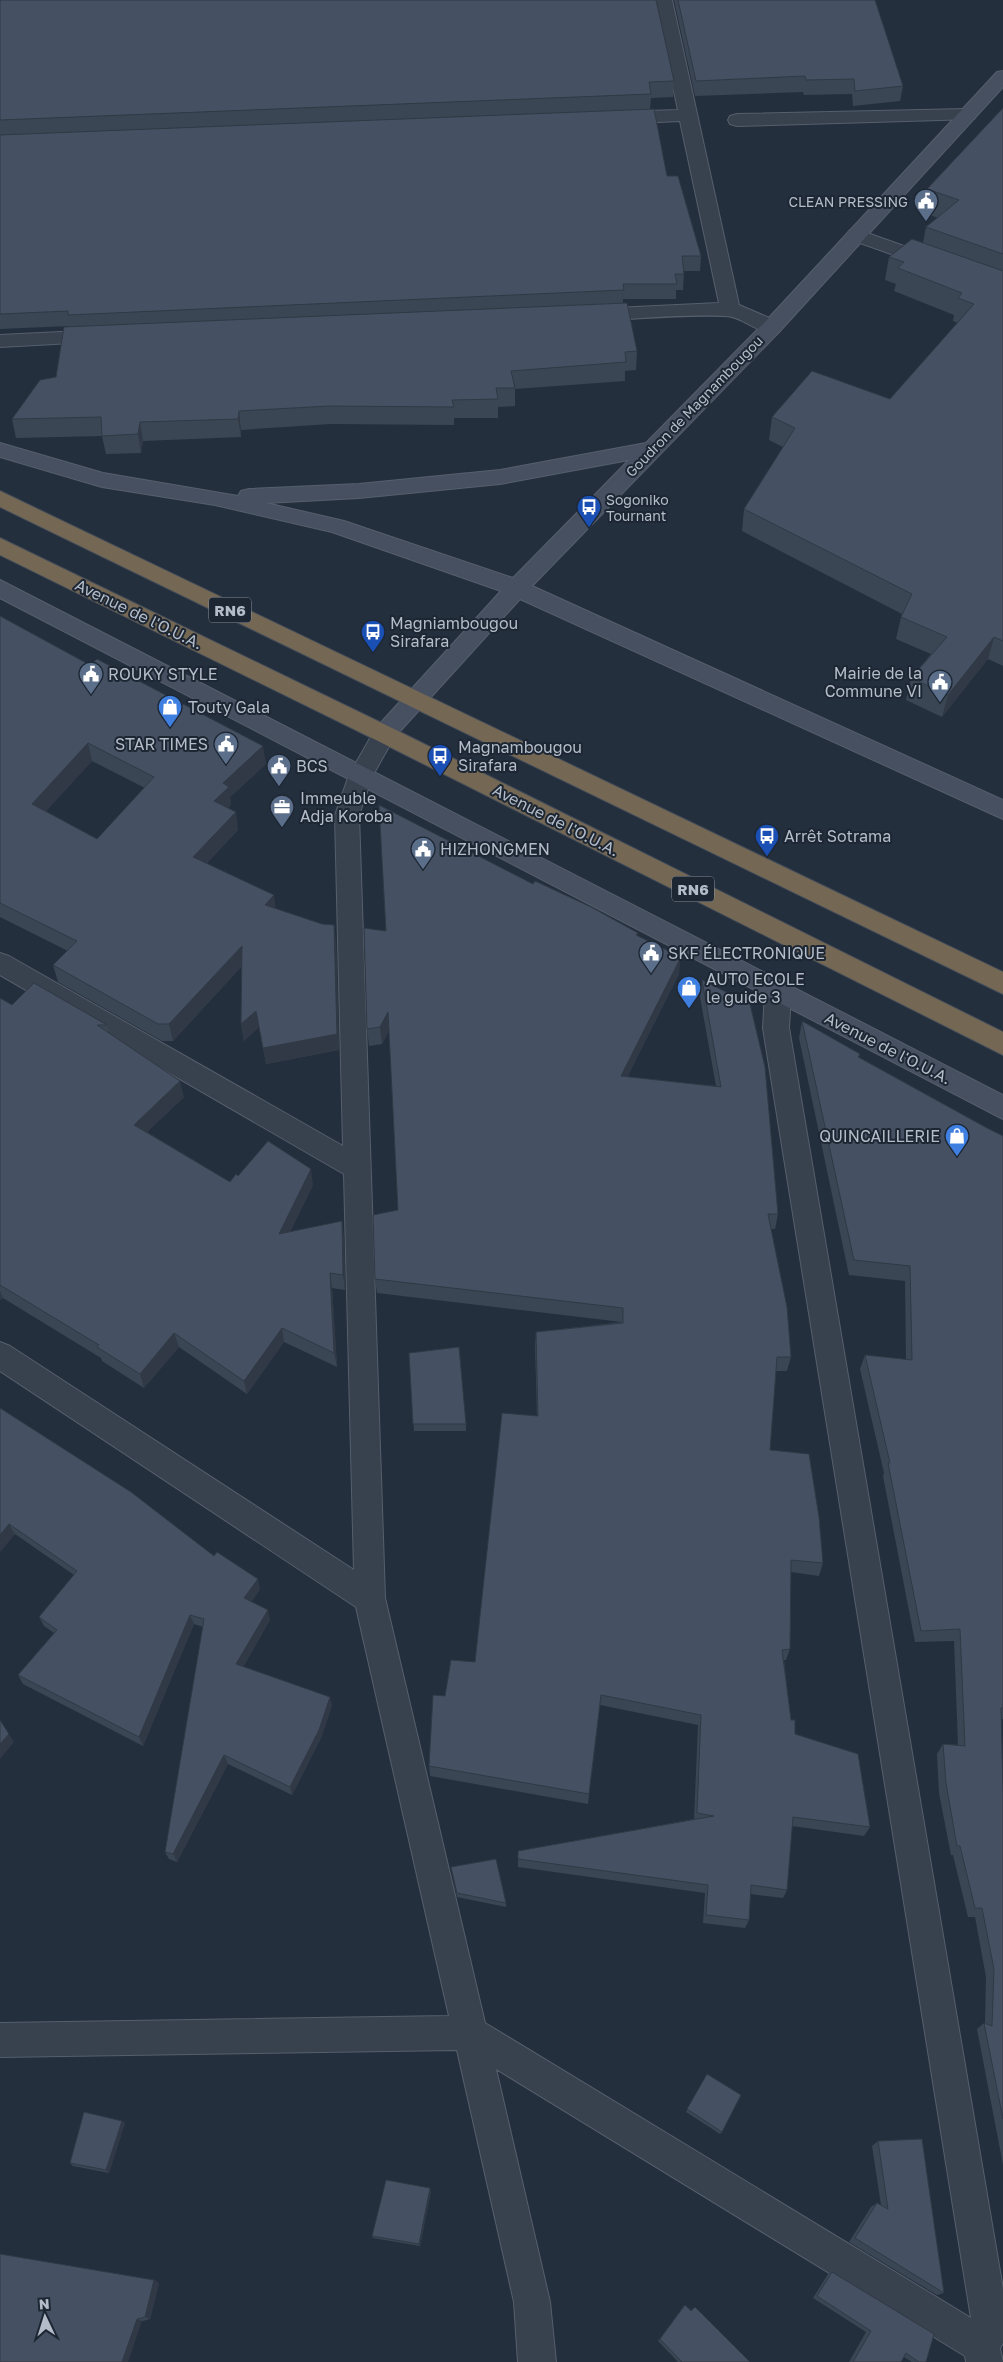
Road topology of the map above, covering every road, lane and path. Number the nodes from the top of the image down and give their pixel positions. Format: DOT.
graph roads {
  1 [pos="663,0"];
  2 [pos="1003,76"];
  3 [pos="688,115"];
  4 [pos="967,115"];
  5 [pos="598,119"];
  6 [pos="737,120"];
  7 [pos="856,235"];
  8 [pos="1003,288"];
  9 [pos="730,309"];
  10 [pos="572,316"];
  11 [pos="772,327"];
  12 [pos="118,336"];
  13 [pos="0,341"];
  14 [pos="653,449"];
  15 [pos="0,450"];
  16 [pos="0,498"];
  17 [pos="215,498"];
  18 [pos="0,546"];
  19 [pos="0,588"];
  20 [pos="517,588"];
  21 [pos="416,700"];
  22 [pos="384,734"];
  23 [pos="361,775"];
  24 [pos="1003,810"];
  25 [pos="0,963"];
  26 [pos="1003,984"];
  27 [pos="778,992"];
  28 [pos="1003,1044"];
  29 [pos="1003,1108"];
  30 [pos="357,1168"];
  31 [pos="0,1355"];
  32 [pos="370,1598"];
  33 [pos="469,2033"];
  34 [pos="0,2040"];
  35 [pos="983,2353"];
  36 [pos="537,2362"];
  1 -- 3 [label="street"];
  2 -- 4 [label="street, Goudron de Magnambougou"];
  3 -- 5 [label="street"];
  3 -- 9 [label="street"];
  4 -- 6 [label="street"];
  4 -- 7 [label="street, Goudron de Magnambougou"];
  7 -- 8 [label="street"];
  7 -- 11 [label="street, Goudron de Magnambougou"];
  9 -- 10 [label="street"];
  9 -- 11 [label="street"];
  11 -- 14 [label="street, Goudron de Magnambougou"];
  12 -- 13 [label="street"];
  14 -- 17 [label="street"];
  14 -- 20 [label="street, Goudron de Magnambougou"];
  15 -- 17 [label="street"];
  16 -- 21 [label="highway, RN6"];
  17 -- 20 [label="street"];
  18 -- 22 [label="highway, Avenue de l'O.U.A. / RN6"];
  19 -- 23 [label="street, Avenue de l'O.U.A."];
  20 -- 21 [label="street, Goudron de Magnambougou"];
  20 -- 24 [label="street"];
  21 -- 22 [label="street, Goudron de Magnambougou"];
  21 -- 26 [label="highway, RN6"];
  22 -- 23 [label="street"];
  22 -- 28 [label="highway, Avenue de l'O.U.A. / RN6"];
  23 -- 27 [label="street, Avenue de l'O.U.A."];
  23 -- 30 [label="street"];
  25 -- 30 [label="street"];
  27 -- 29 [label="street, Avenue de l'O.U.A."];
  27 -- 35 [label="street"];
  30 -- 32 [label="street"];
  31 -- 32 [label="street"];
  32 -- 33 [label="street"];
  33 -- 34 [label="street"];
  33 -- 35 [label="street"];
  33 -- 36 [label="street"];
}
